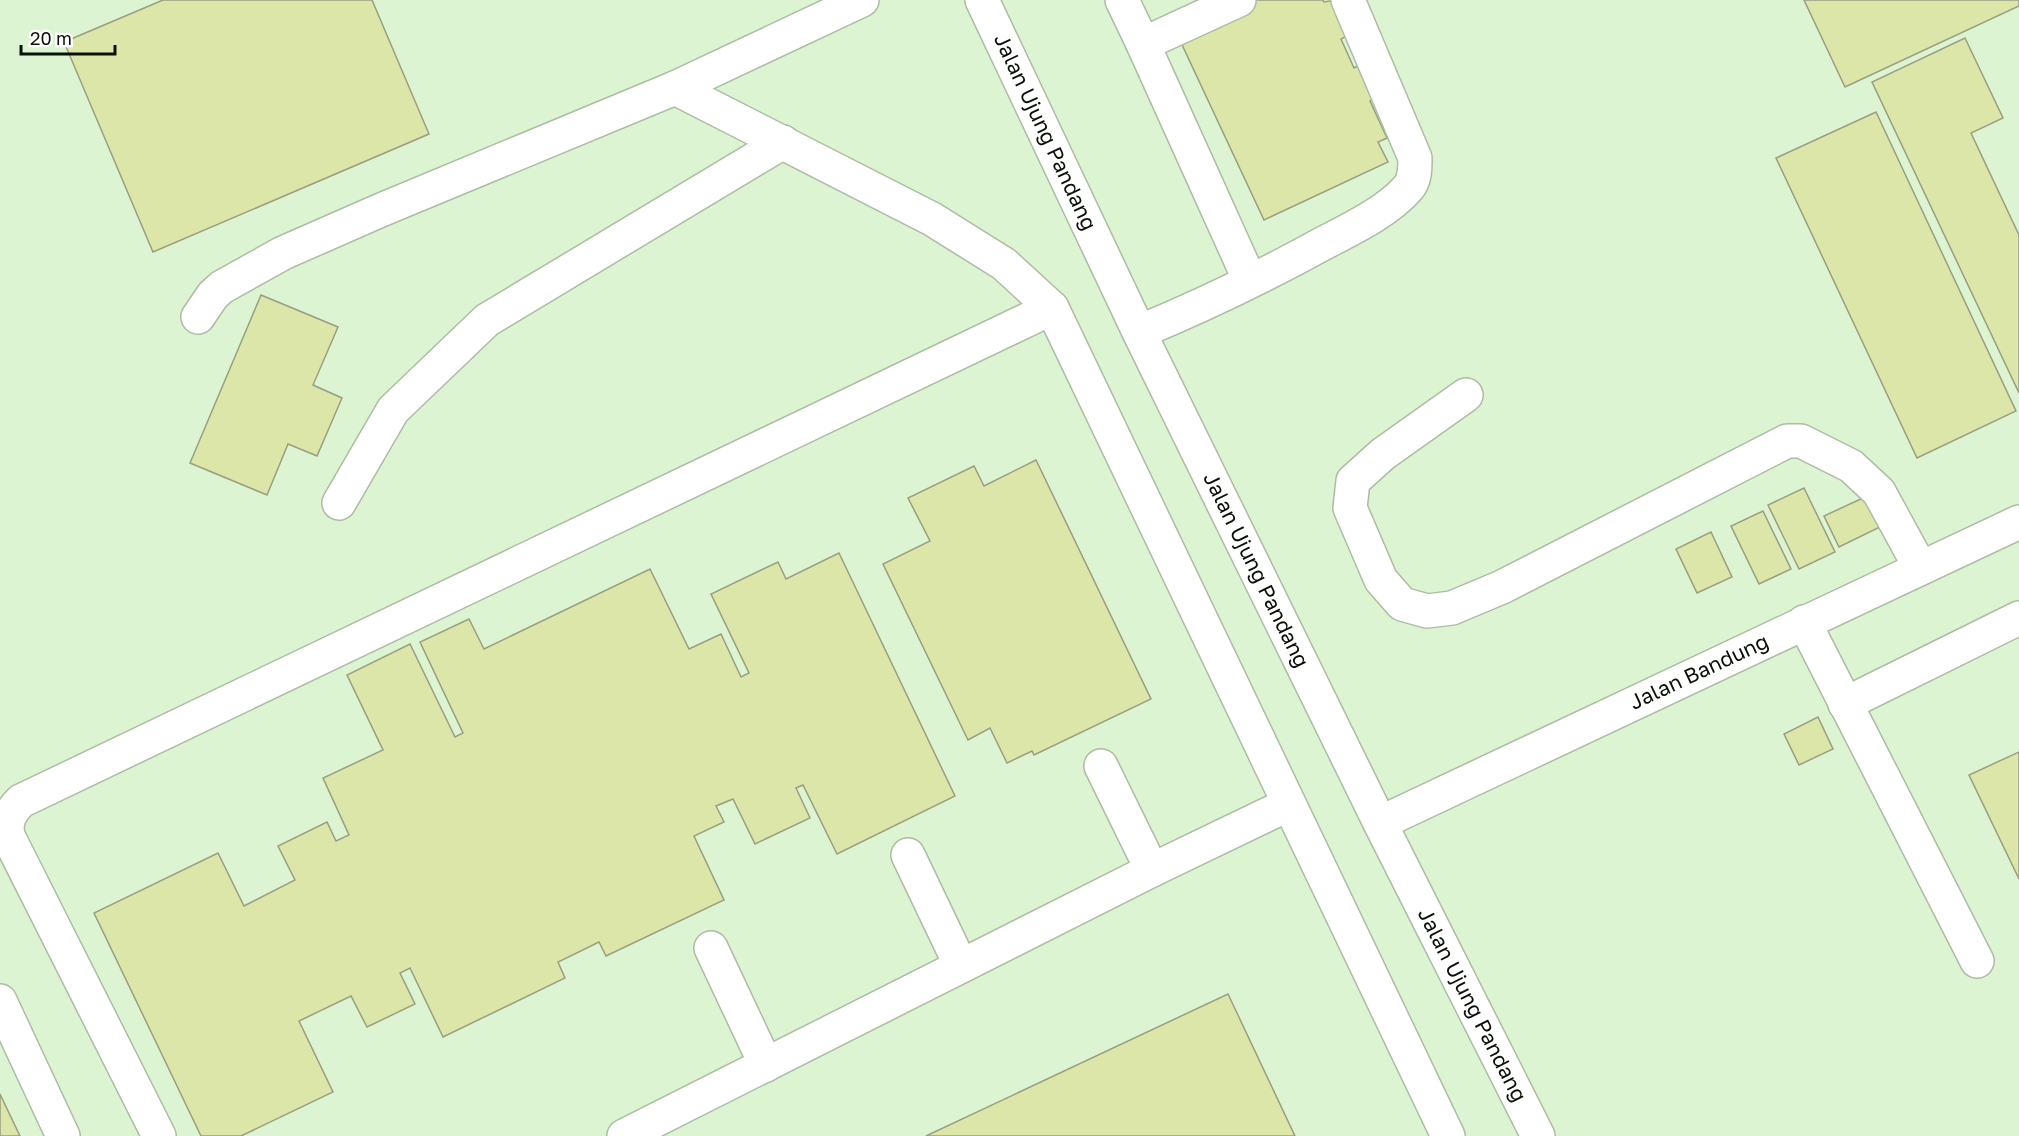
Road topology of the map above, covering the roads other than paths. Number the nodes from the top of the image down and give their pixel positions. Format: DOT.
graph roads {
  1 [pos="862,0"];
  2 [pos="982,0"];
  3 [pos="1122,0"];
  4 [pos="1239,0"];
  5 [pos="1348,0"];
  6 [pos="1143,44"];
  7 [pos="675,88"];
  8 [pos="783,142"];
  9 [pos="1250,281"];
  10 [pos="1052,308"];
  11 [pos="198,317"];
  12 [pos="1139,332"];
  13 [pos="1466,394"];
  14 [pos="339,503"];
  15 [pos="2019,522"];
  16 [pos="1920,567"];
  17 [pos="2019,618"];
  18 [pos="1804,622"];
  19 [pos="1845,704"];
  20 [pos="1101,766"];
  21 [pos="1288,804"];
  22 [pos="1380,823"];
  23 [pos="908,855"];
  24 [pos="1152,870"];
  25 [pos="711,948"];
  26 [pos="1977,961"];
  27 [pos="961,966"];
  28 [pos="0,1001"];
  29 [pos="766,1065"];
  30 [pos="636,1133"];
  31 [pos="63,1136"];
  32 [pos="159,1136"];
  33 [pos="1448,1136"];
  34 [pos="1538,1136"];
  1 -- 7 [label="street"];
  2 -- 12 [label="street, Jalan Ujung Pandang"];
  3 -- 6 [label="street"];
  4 -- 6 [label="street"];
  5 -- 9 [label="street"];
  6 -- 9 [label="street"];
  7 -- 8 [label="street"];
  7 -- 11 [label="street"];
  8 -- 10 [label="street"];
  8 -- 14 [label="street"];
  9 -- 12 [label="street"];
  10 -- 21 [label="street"];
  10 -- 32 [label="street"];
  12 -- 22 [label="street, Jalan Ujung Pandang"];
  13 -- 16 [label="street"];
  15 -- 16 [label="street, Jalan Bandung"];
  16 -- 18 [label="street, Jalan Bandung"];
  17 -- 19 [label="street"];
  18 -- 19 [label="street"];
  18 -- 22 [label="street, Jalan Bandung"];
  19 -- 26 [label="street"];
  20 -- 24 [label="street"];
  21 -- 24 [label="street"];
  21 -- 33 [label="street"];
  22 -- 34 [label="street, Jalan Ujung Pandang"];
  23 -- 27 [label="street"];
  24 -- 27 [label="street"];
  25 -- 29 [label="street"];
  27 -- 29 [label="street"];
  28 -- 31 [label="street"];
  29 -- 30 [label="street"];
}
